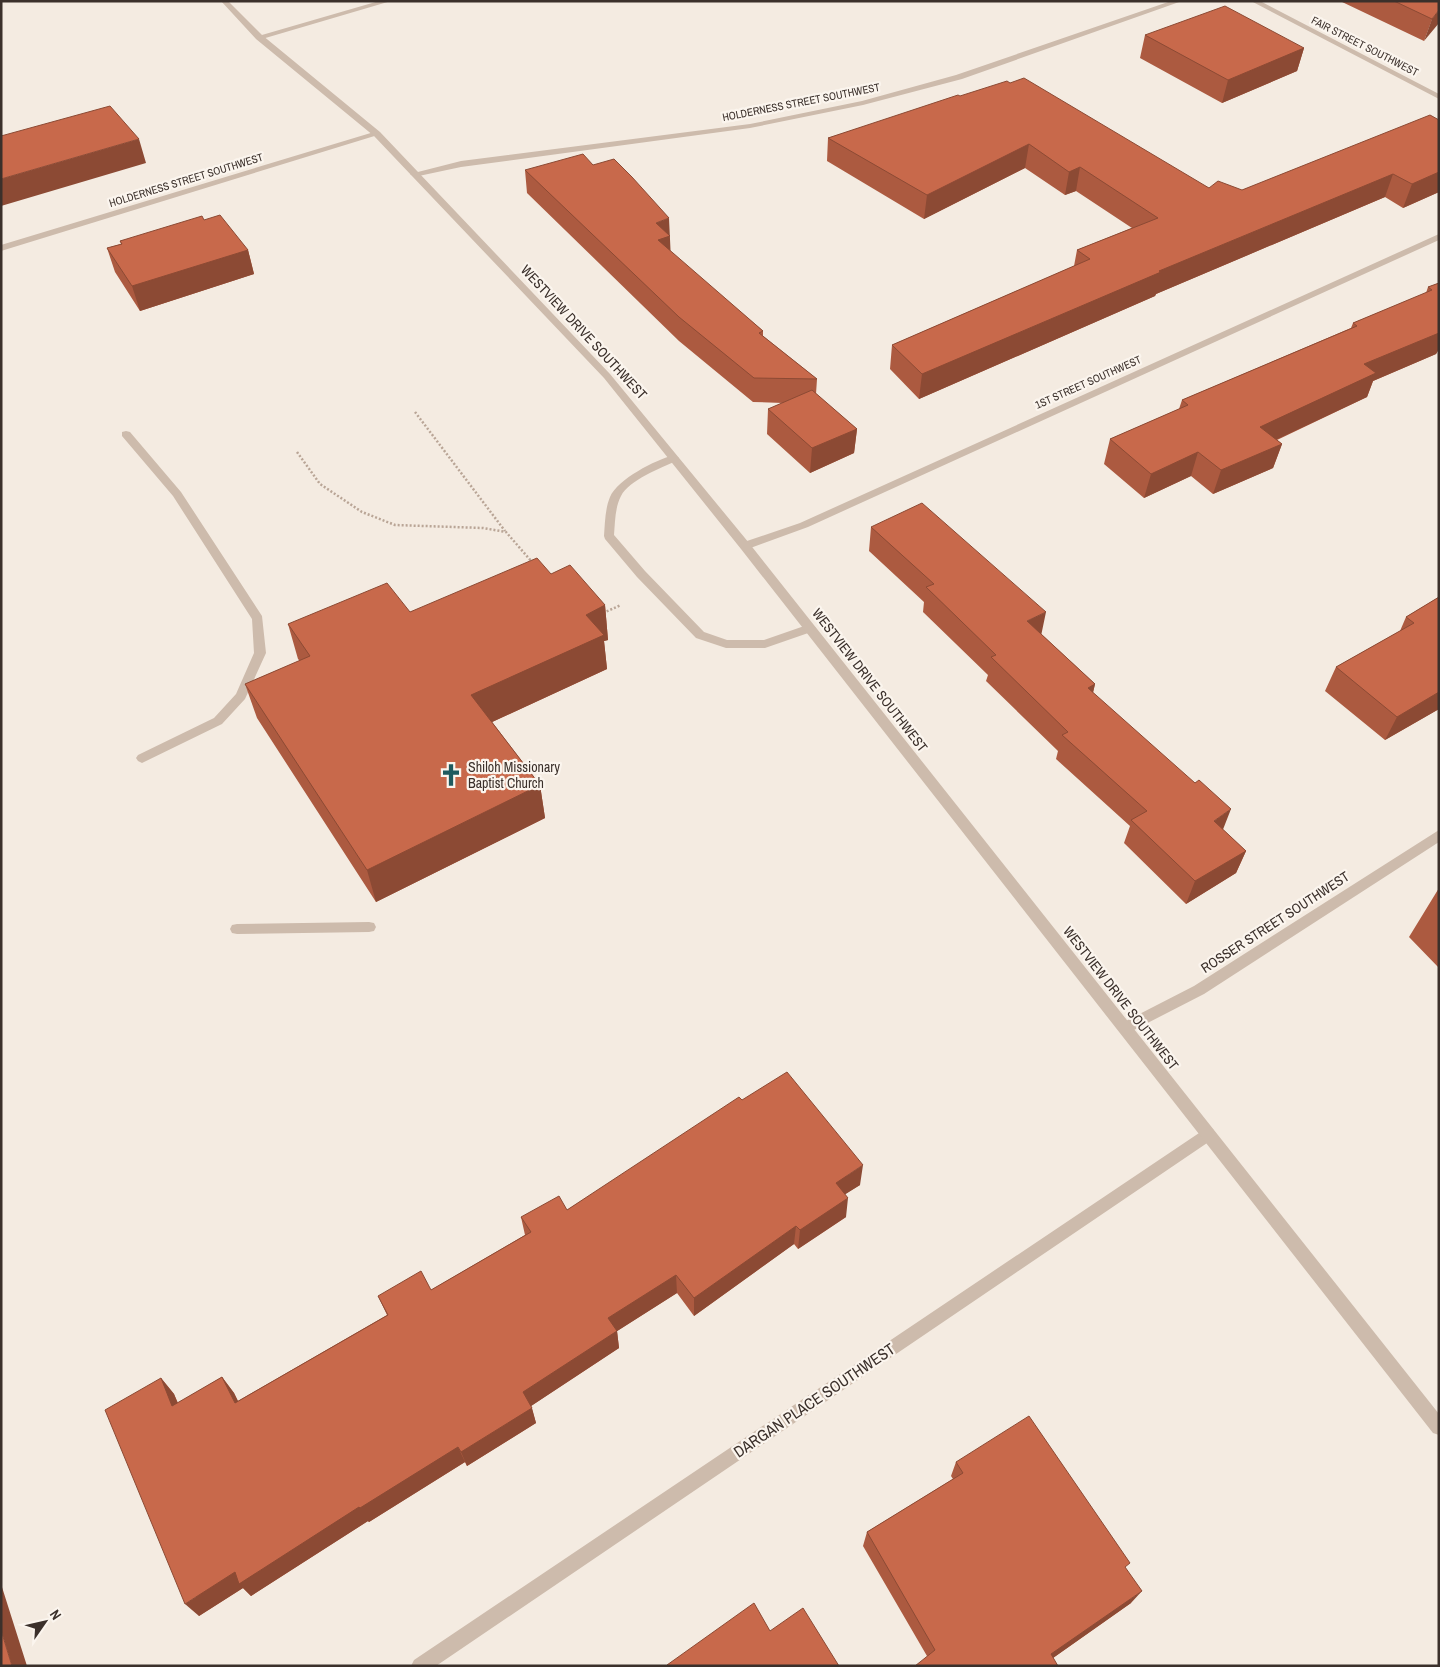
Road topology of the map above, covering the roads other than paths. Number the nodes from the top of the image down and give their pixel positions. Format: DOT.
graph roads {
  1 [pos="224,1"];
  2 [pos="388,1"];
  3 [pos="1180,1"];
  4 [pos="1254,1"];
  5 [pos="259,37"];
  6 [pos="1439,97"];
  7 [pos="377,134"];
  8 [pos="414,174"];
  9 [pos="1439,238"];
  10 [pos="1,248"];
  11 [pos="126,434"];
  12 [pos="674,458"];
  13 [pos="745,546"];
  14 [pos="810,628"];
  15 [pos="142,758"];
  16 [pos="1439,836"];
  17 [pos="369,927"];
  18 [pos="238,929"];
  19 [pos="1125,1028"];
  20 [pos="1208,1134"];
  21 [pos="1439,1427"];
  22 [pos="420,1666"];
  1 -- 5 [label="street, WESTVIEW DRIVE SOUTHWEST"];
  2 -- 5 [label="street"];
  3 -- 8 [label="street, HOLDERNESS STREET SOUTHWEST"];
  4 -- 6 [label="street, FAIR STREET SOUTHWEST"];
  5 -- 7 [label="street, WESTVIEW DRIVE SOUTHWEST"];
  7 -- 8 [label="street, WESTVIEW DRIVE SOUTHWEST"];
  7 -- 10 [label="street, HOLDERNESS STREET SOUTHWEST"];
  8 -- 12 [label="street, WESTVIEW DRIVE SOUTHWEST"];
  9 -- 13 [label="street, 1ST STREET SOUTHWEST"];
  11 -- 15 [label="street"];
  12 -- 13 [label="street, WESTVIEW DRIVE SOUTHWEST"];
  12 -- 14 [label="street"];
  13 -- 14 [label="street, WESTVIEW DRIVE SOUTHWEST"];
  14 -- 19 [label="street, WESTVIEW DRIVE SOUTHWEST"];
  16 -- 19 [label="street, ROSSER STREET SOUTHWEST"];
  17 -- 18 [label="street"];
  19 -- 20 [label="street, WESTVIEW DRIVE SOUTHWEST"];
  20 -- 21 [label="street, WESTVIEW DRIVE SOUTHWEST"];
  20 -- 22 [label="street, DARGAN PLACE SOUTHWEST"];
}
